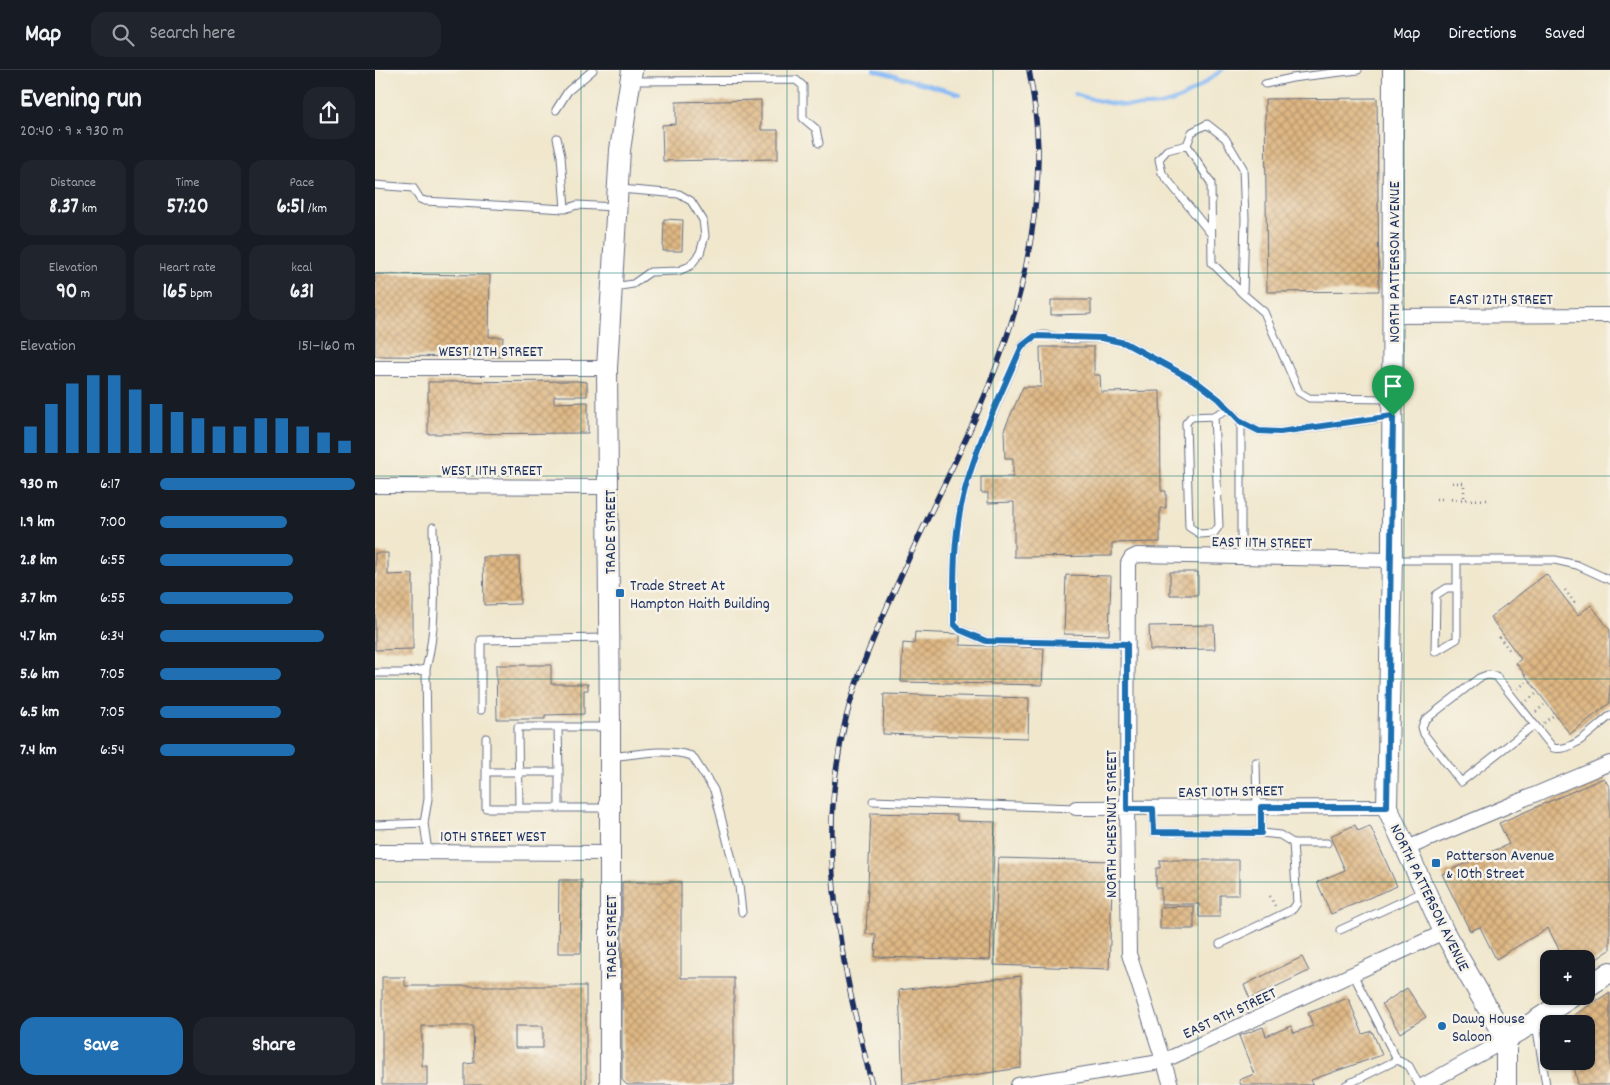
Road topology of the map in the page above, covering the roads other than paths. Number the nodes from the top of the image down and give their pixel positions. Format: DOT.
graph roads {
  1 [pos="593,70"];
  2 [pos="1358,70"];
  3 [pos="1393,70"];
  4 [pos="630,73"];
  5 [pos="1265,84"];
  6 [pos="556,110"];
  7 [pos="557,138"];
  8 [pos="819,143"];
  9 [pos="1187,146"];
  10 [pos="375,185"];
  11 [pos="617,198"];
  12 [pos="565,209"];
  13 [pos="1211,234"];
  14 [pos="611,287"];
  15 [pos="1243,294"];
  16 [pos="1610,315"];
  17 [pos="1393,316"];
  18 [pos="375,368"];
  19 [pos="607,368"];
  20 [pos="1393,408"];
  21 [pos="1228,409"];
  22 [pos="1214,416"];
  23 [pos="1241,422"];
  24 [pos="375,486"];
  25 [pos="609,487"];
  26 [pos="433,527"];
  27 [pos="1131,558"];
  28 [pos="1241,558"];
  29 [pos="1392,560"];
  30 [pos="1457,560"];
  31 [pos="1610,580"];
  32 [pos="1457,588"];
  33 [pos="610,638"];
  34 [pos="1127,644"];
  35 [pos="426,669"];
  36 [pos="375,673"];
  37 [pos="481,710"];
  38 [pos="1610,716"];
  39 [pos="1534,724"];
  40 [pos="558,727"];
  41 [pos="610,727"];
  42 [pos="486,738"];
  43 [pos="610,757"];
  44 [pos="1256,762"];
  45 [pos="1610,764"];
  46 [pos="486,772"];
  47 [pos="518,772"];
  48 [pos="559,772"];
  49 [pos="873,801"];
  50 [pos="1259,807"];
  51 [pos="1387,807"];
  52 [pos="519,808"];
  53 [pos="559,808"];
  54 [pos="610,808"];
  55 [pos="1076,808"];
  56 [pos="1127,809"];
  57 [pos="1153,809"];
  58 [pos="425,823"];
  59 [pos="375,825"];
  60 [pos="1261,833"];
  61 [pos="1293,843"];
  62 [pos="1327,843"];
  63 [pos="1405,849"];
  64 [pos="375,852"];
  65 [pos="428,852"];
  66 [pos="610,853"];
  67 [pos="1425,891"];
  68 [pos="742,912"];
  69 [pos="1340,930"];
  70 [pos="1444,932"];
  71 [pos="1220,944"];
  72 [pos="1610,972"];
  73 [pos="1353,974"];
  74 [pos="1595,982"];
  75 [pos="1560,1005"];
  76 [pos="1536,1021"];
  77 [pos="1506,1040"];
  78 [pos="1163,1060"];
  79 [pos="1397,1060"];
  80 [pos="1441,1081"];
  81 [pos="610,1085"];
  82 [pos="1018,1085"];
  83 [pos="1171,1085"];
  84 [pos="1346,1085"];
  85 [pos="1419,1085"];
  86 [pos="1424,1085"];
  87 [pos="1507,1085"];
  88 [pos="1546,1085"];
  1 -- 6 [label="lane"];
  2 -- 5 [label="lane"];
  3 -- 17 [label="main road, NORTH PATTERSON AVENUE"];
  4 -- 8 [label="lane"];
  4 -- 11 [label="main road, TRADE STREET"];
  7 -- 12 [label="lane"];
  9 -- 13 [label="lane"];
  9 -- 13 [label="lane"];
  9 -- 15 [label="lane"];
  10 -- 12 [label="lane"];
  11 -- 12 [label="lane"];
  11 -- 14 [label="main road, TRADE STREET"];
  11 -- 14 [label="lane"];
  13 -- 15 [label="lane"];
  14 -- 19 [label="main road, TRADE STREET"];
  15 -- 20 [label="lane"];
  16 -- 17 [label="street, EAST 12TH STREET"];
  17 -- 20 [label="main road, NORTH PATTERSON AVENUE"];
  18 -- 19 [label="street, WEST 12TH STREET"];
  19 -- 25 [label="main road, TRADE STREET"];
  20 -- 23 [label="lane"];
  20 -- 29 [label="main road, NORTH PATTERSON AVENUE"];
  21 -- 22 [label="lane"];
  21 -- 23 [label="lane"];
  21 -- 34 [label="lane"];
  22 -- 22 [label="lane"];
  23 -- 28 [label="lane"];
  24 -- 25 [label="street, WEST 11TH STREET"];
  25 -- 33 [label="main road, TRADE STREET"];
  26 -- 35 [label="lane"];
  27 -- 28 [label="street, EAST 11TH STREET"];
  27 -- 34 [label="street, NORTH CHESTNUT STREET"];
  28 -- 29 [label="street, EAST 11TH STREET"];
  29 -- 30 [label="lane"];
  29 -- 51 [label="main road, NORTH PATTERSON AVENUE"];
  30 -- 31 [label="lane"];
  30 -- 32 [label="lane"];
  32 -- 32 [label="lane"];
  33 -- 37 [label="lane"];
  33 -- 41 [label="main road, TRADE STREET"];
  34 -- 56 [label="street, NORTH CHESTNUT STREET"];
  35 -- 36 [label="lane"];
  35 -- 58 [label="lane"];
  38 -- 39 [label="lane"];
  39 -- 39 [label="lane"];
  40 -- 41 [label="lane"];
  40 -- 47 [label="lane"];
  40 -- 48 [label="lane"];
  41 -- 43 [label="main road, TRADE STREET"];
  42 -- 46 [label="lane"];
  43 -- 54 [label="main road, TRADE STREET"];
  43 -- 68 [label="lane"];
  44 -- 50 [label="lane"];
  45 -- 63 [label="street"];
  46 -- 47 [label="lane"];
  46 -- 52 [label="lane"];
  47 -- 48 [label="lane"];
  47 -- 52 [label="lane"];
  48 -- 53 [label="lane"];
  49 -- 55 [label="lane"];
  50 -- 51 [label="street, EAST 10TH STREET"];
  50 -- 57 [label="street, EAST 10TH STREET"];
  50 -- 60 [label="lane"];
  51 -- 63 [label="main road, NORTH PATTERSON AVENUE"];
  52 -- 53 [label="lane"];
  53 -- 54 [label="lane"];
  54 -- 66 [label="main road, TRADE STREET"];
  55 -- 56 [label="street, EAST 10TH STREET"];
  56 -- 57 [label="street, EAST 10TH STREET"];
  56 -- 78 [label="street, NORTH CHESTNUT STREET"];
  57 -- 60 [label="lane"];
  58 -- 59 [label="lane"];
  58 -- 65 [label="lane"];
  60 -- 61 [label="lane"];
  61 -- 62 [label="lane"];
  61 -- 71 [label="lane"];
  63 -- 67 [label="main road, NORTH PATTERSON AVENUE"];
  64 -- 65 [label="street, 10TH STREET WEST"];
  65 -- 66 [label="street, 10TH STREET WEST"];
  66 -- 81 [label="main road, TRADE STREET"];
  67 -- 69 [label="lane"];
  67 -- 70 [label="main road, NORTH PATTERSON AVENUE"];
  70 -- 73 [label="street, EAST 9TH STREET"];
  70 -- 77 [label="main road, NORTH PATTERSON AVENUE"];
  72 -- 74 [label="main road"];
  73 -- 78 [label="street, EAST 9TH STREET"];
  73 -- 79 [label="lane"];
  75 -- 76 [label="main road"];
  76 -- 77 [label="main road"];
  76 -- 88 [label="lane"];
  77 -- 80 [label="street"];
  77 -- 87 [label="main road, NORTH PATTERSON AVENUE"];
  78 -- 82 [label="street, EAST 9TH STREET"];
  78 -- 83 [label="street, NORTH CHESTNUT STREET"];
  79 -- 84 [label="lane"];
  79 -- 85 [label="lane"];
  80 -- 86 [label="street"];
}
